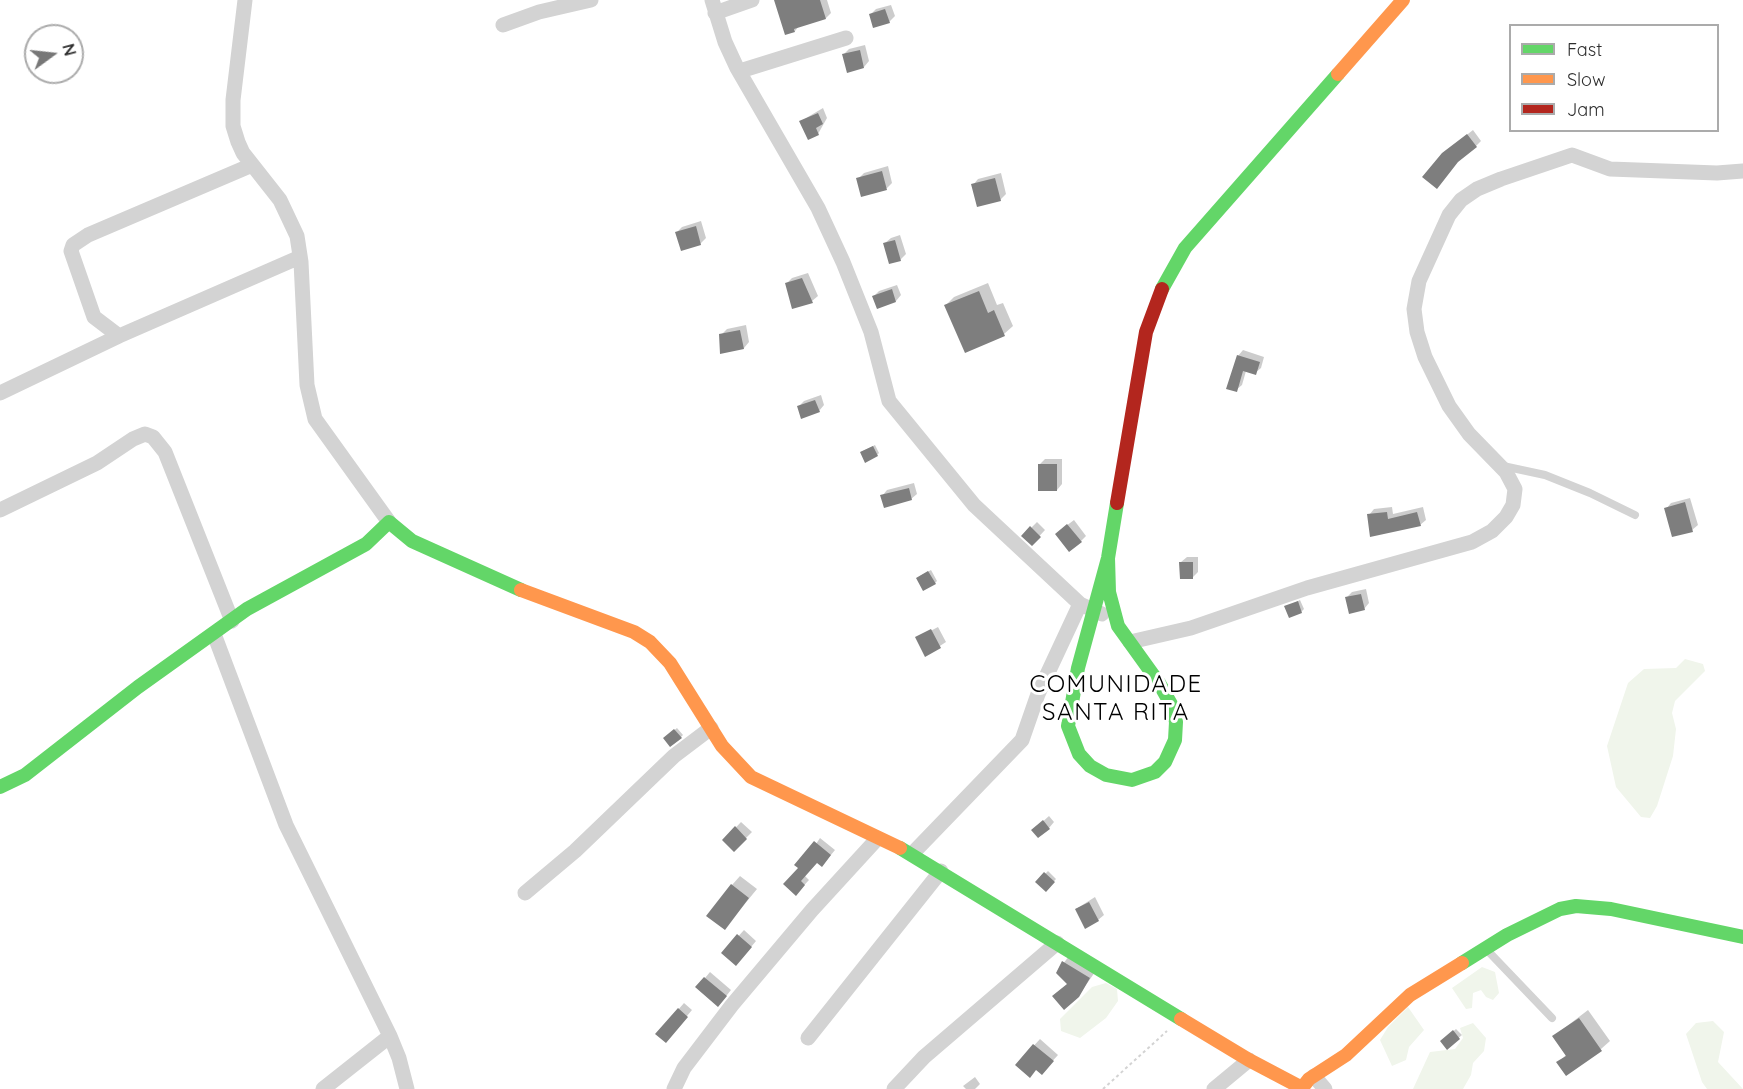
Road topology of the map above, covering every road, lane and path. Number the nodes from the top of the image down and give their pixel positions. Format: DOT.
graph roads {
  1 [pos="245,0"];
  2 [pos="591,0"];
  3 [pos="752,0"];
  4 [pos="1403,0"];
  5 [pos="714,6"];
  6 [pos="503,25"];
  7 [pos="846,38"];
  8 [pos="740,72"];
  9 [pos="252,165"];
  10 [pos="1743,171"];
  11 [pos="300,257"];
  12 [pos="119,336"];
  13 [pos="0,393"];
  14 [pos="1501,465"];
  15 [pos="0,510"];
  16 [pos="1635,515"];
  17 [pos="389,522"];
  18 [pos="1108,558"];
  19 [pos="1087,608"];
  20 [pos="1114,618"];
  21 [pos="232,621"];
  22 [pos="214,634"];
  23 [pos="1130,642"];
  24 [pos="711,728"];
  25 [pos="0,787"];
  26 [pos="877,839"];
  27 [pos="912,854"];
  28 [pos="942,871"];
  29 [pos="525,893"];
  30 [pos="1743,937"];
  31 [pos="1057,943"];
  32 [pos="1485,948"];
  33 [pos="1552,1018"];
  34 [pos="1180,1019"];
  35 [pos="390,1036"];
  36 [pos="808,1038"];
  37 [pos="1249,1060"];
  38 [pos="1314,1076"];
  39 [pos="1302,1088"];
  40 [pos="323,1089"];
  41 [pos="407,1089"];
  42 [pos="674,1089"];
  43 [pos="894,1089"];
  44 [pos="1103,1089"];
  45 [pos="1214,1089"];
  46 [pos="1325,1089"];
  1 -- 9 [label="street"];
  2 -- 6 [label="street"];
  3 -- 5 [label="street"];
  4 -- 18 [label="street"];
  5 -- 8 [label="street"];
  7 -- 8 [label="street"];
  8 -- 19 [label="street"];
  9 -- 11 [label="street"];
  9 -- 12 [label="street"];
  10 -- 14 [label="street"];
  11 -- 12 [label="street"];
  11 -- 17 [label="street"];
  12 -- 13 [label="street"];
  14 -- 16 [label="lane"];
  14 -- 23 [label="street"];
  15 -- 21 [label="street"];
  17 -- 21 [label="street"];
  17 -- 24 [label="street"];
  18 -- 19 [label="street"];
  18 -- 20 [label="street"];
  19 -- 20 [label="street"];
  19 -- 23 [label="street"];
  19 -- 27 [label="street"];
  20 -- 23 [label="street"];
  21 -- 22 [label="street"];
  22 -- 25 [label="street"];
  22 -- 35 [label="street"];
  24 -- 26 [label="street"];
  24 -- 29 [label="street"];
  26 -- 27 [label="street"];
  26 -- 42 [label="street"];
  27 -- 28 [label="street"];
  28 -- 31 [label="street"];
  28 -- 36 [label="street"];
  30 -- 32 [label="street"];
  31 -- 34 [label="street"];
  31 -- 43 [label="street"];
  32 -- 33 [label="lane"];
  32 -- 38 [label="street"];
  34 -- 37 [label="street"];
  34 -- 44 [label="path"];
  35 -- 40 [label="street"];
  35 -- 41 [label="street"];
  37 -- 39 [label="street"];
  37 -- 45 [label="street"];
  38 -- 39 [label="street"];
  38 -- 46 [label="street"];
}
